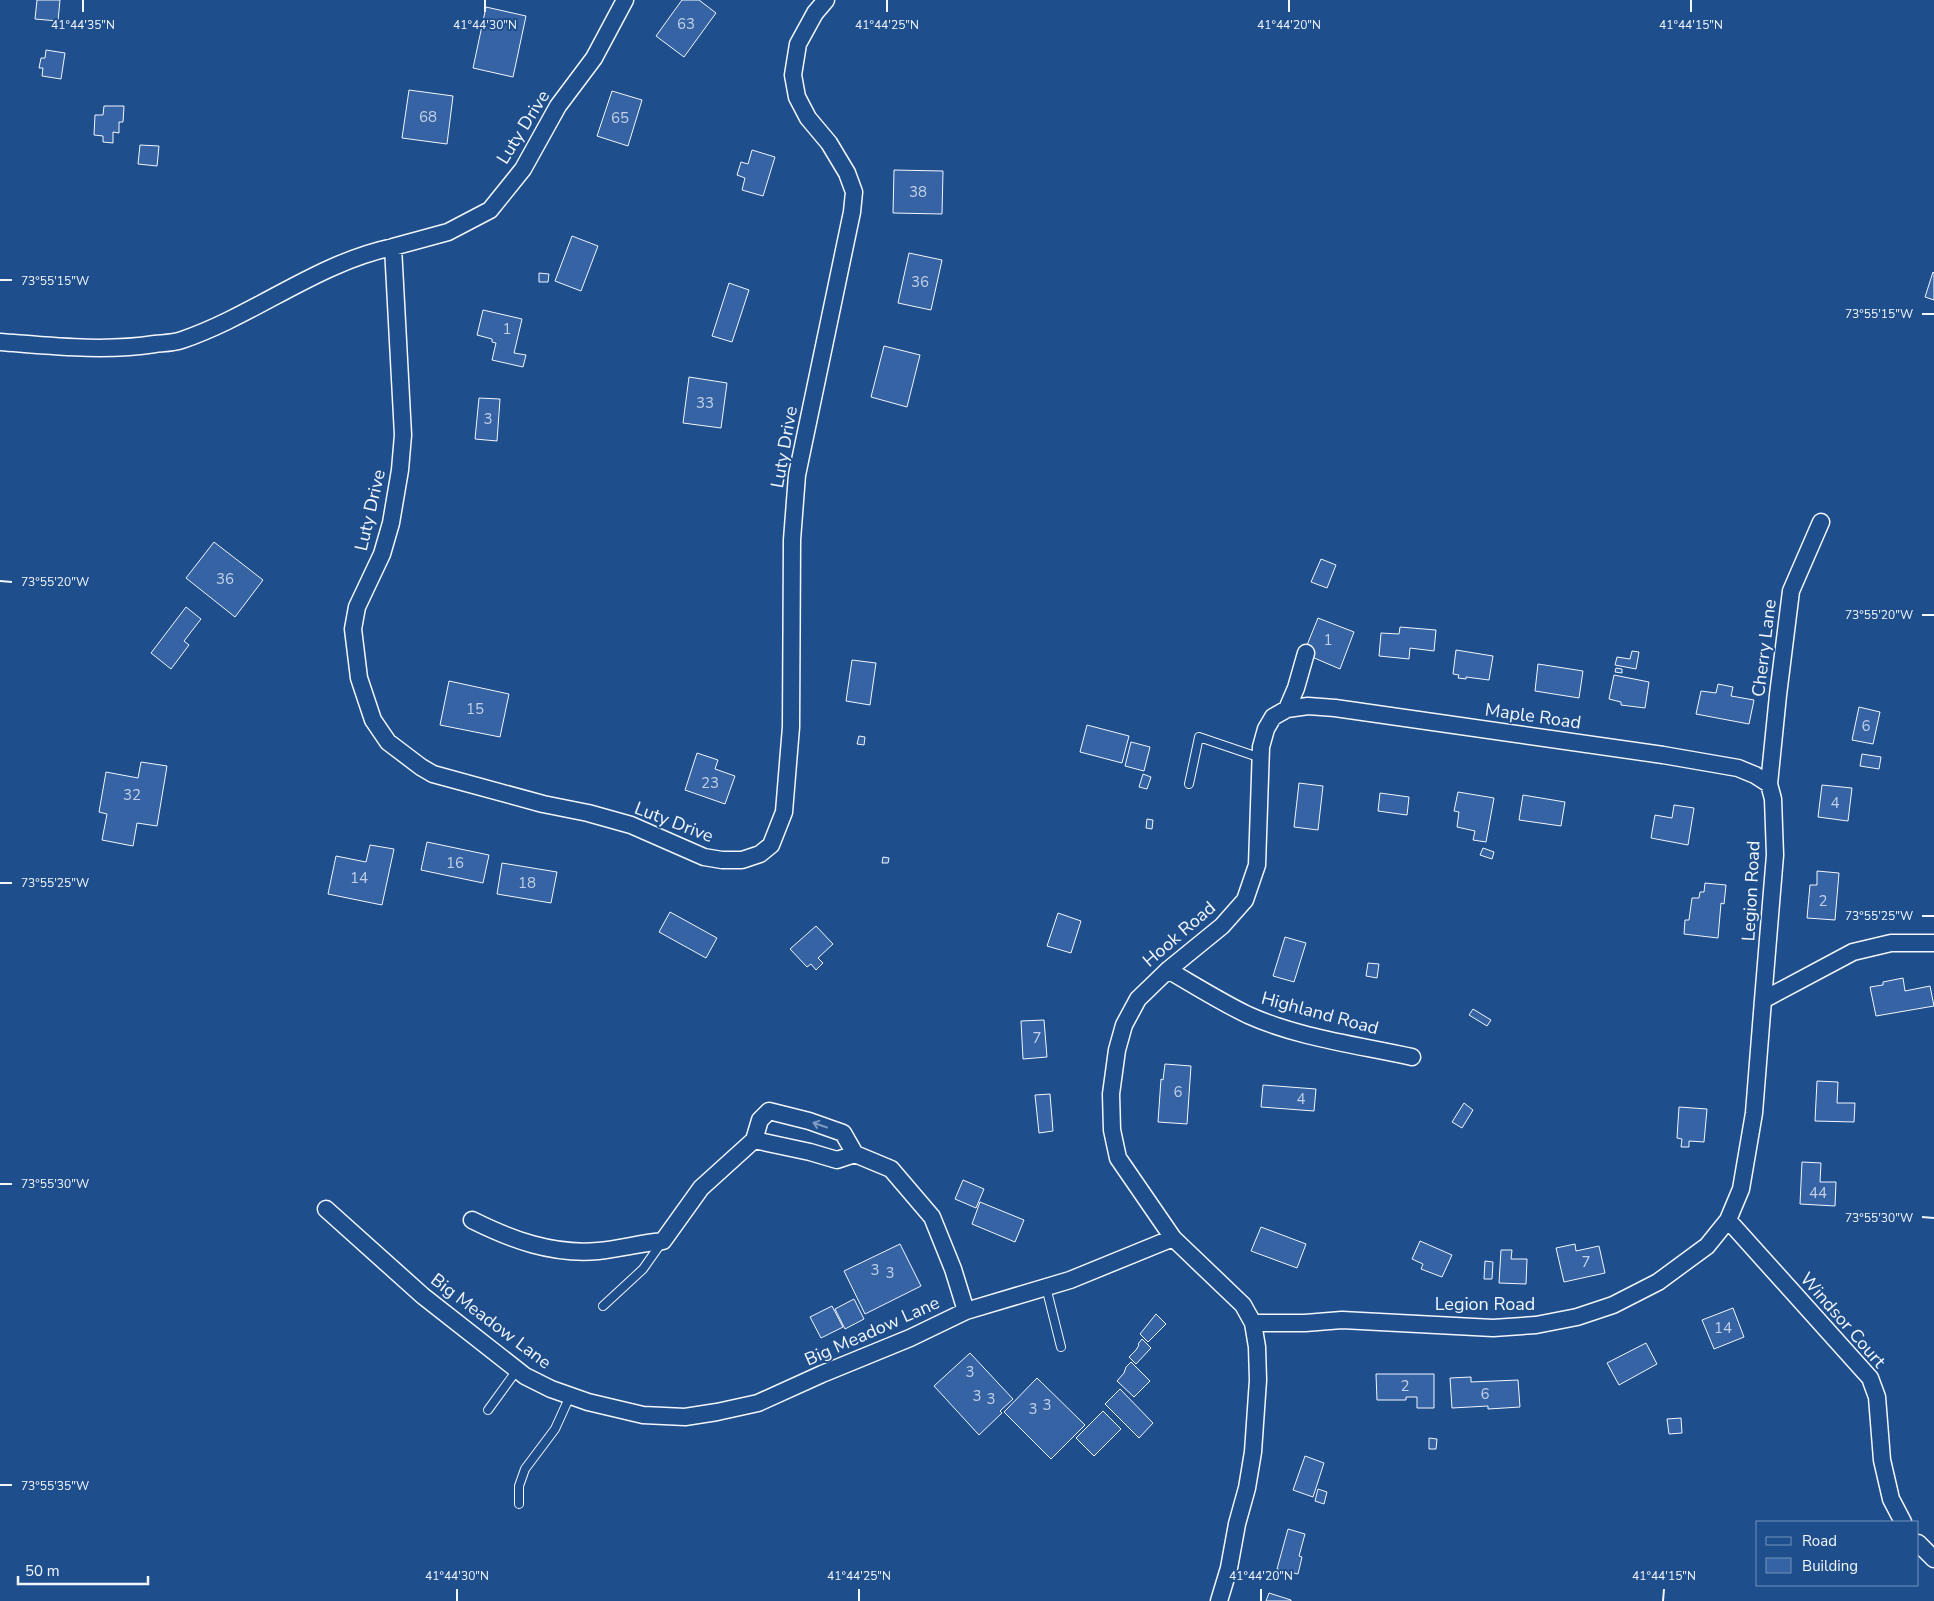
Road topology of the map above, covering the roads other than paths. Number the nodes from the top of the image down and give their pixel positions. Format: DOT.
graph roads {
  1 [pos="625,0"];
  2 [pos="826,0"];
  3 [pos="393,247"];
  4 [pos="0,342"];
  5 [pos="1821,522"];
  6 [pos="1306,653"];
  7 [pos="1287,709"];
  8 [pos="1261,758"];
  9 [pos="1189,784"];
  10 [pos="1769,784"];
  11 [pos="1934,943"];
  12 [pos="1168,970"];
  13 [pos="1763,1000"];
  14 [pos="1412,1057"];
  15 [pos="754,1140"];
  16 [pos="855,1154"];
  17 [pos="326,1209"];
  18 [pos="472,1220"];
  19 [pos="1728,1220"];
  20 [pos="1173,1238"];
  21 [pos="663,1241"];
  22 [pos="1046,1287"];
  23 [pos="603,1306"];
  24 [pos="966,1311"];
  25 [pos="1253,1323"];
  26 [pos="1061,1347"];
  27 [pos="517,1370"];
  28 [pos="570,1396"];
  29 [pos="488,1410"];
  30 [pos="519,1504"];
  31 [pos="1902,1521"];
  32 [pos="1919,1544"];
  33 [pos="1934,1559"];
  34 [pos="1219,1601"];
  1 -- 3 [label="street, Luty Drive"];
  2 -- 3 [label="street, Luty Drive"];
  3 -- 4 [label="street, Luty Drive"];
  5 -- 10 [label="street, Cherry Lane"];
  6 -- 7 [label="street, Hook Road"];
  7 -- 8 [label="street, Hook Road"];
  7 -- 10 [label="street, Maple Road"];
  8 -- 9 [label="lane"];
  8 -- 12 [label="street, Hook Road"];
  10 -- 13 [label="street, Legion Road"];
  11 -- 13 [label="street"];
  12 -- 14 [label="street, Highland Road"];
  12 -- 20 [label="street, Hook Road"];
  13 -- 19 [label="street, Legion Road"];
  15 -- 16 [label="street"];
  16 -- 15 [label="street, one-way"];
  15 -- 21 [label="street"];
  16 -- 24 [label="street, Big Meadow Lane"];
  17 -- 27 [label="street, Big Meadow Lane"];
  18 -- 21 [label="street"];
  19 -- 25 [label="street, Legion Road"];
  19 -- 31 [label="street, Windsor Court"];
  20 -- 22 [label="street, Big Meadow Lane"];
  20 -- 25 [label="street"];
  21 -- 23 [label="lane"];
  22 -- 24 [label="street, Big Meadow Lane"];
  22 -- 26 [label="lane"];
  24 -- 28 [label="street, Big Meadow Lane"];
  25 -- 34 [label="street"];
  27 -- 28 [label="street, Big Meadow Lane"];
  27 -- 29 [label="lane"];
  28 -- 30 [label="lane"];
  32 -- 33 [label="street"];
}
